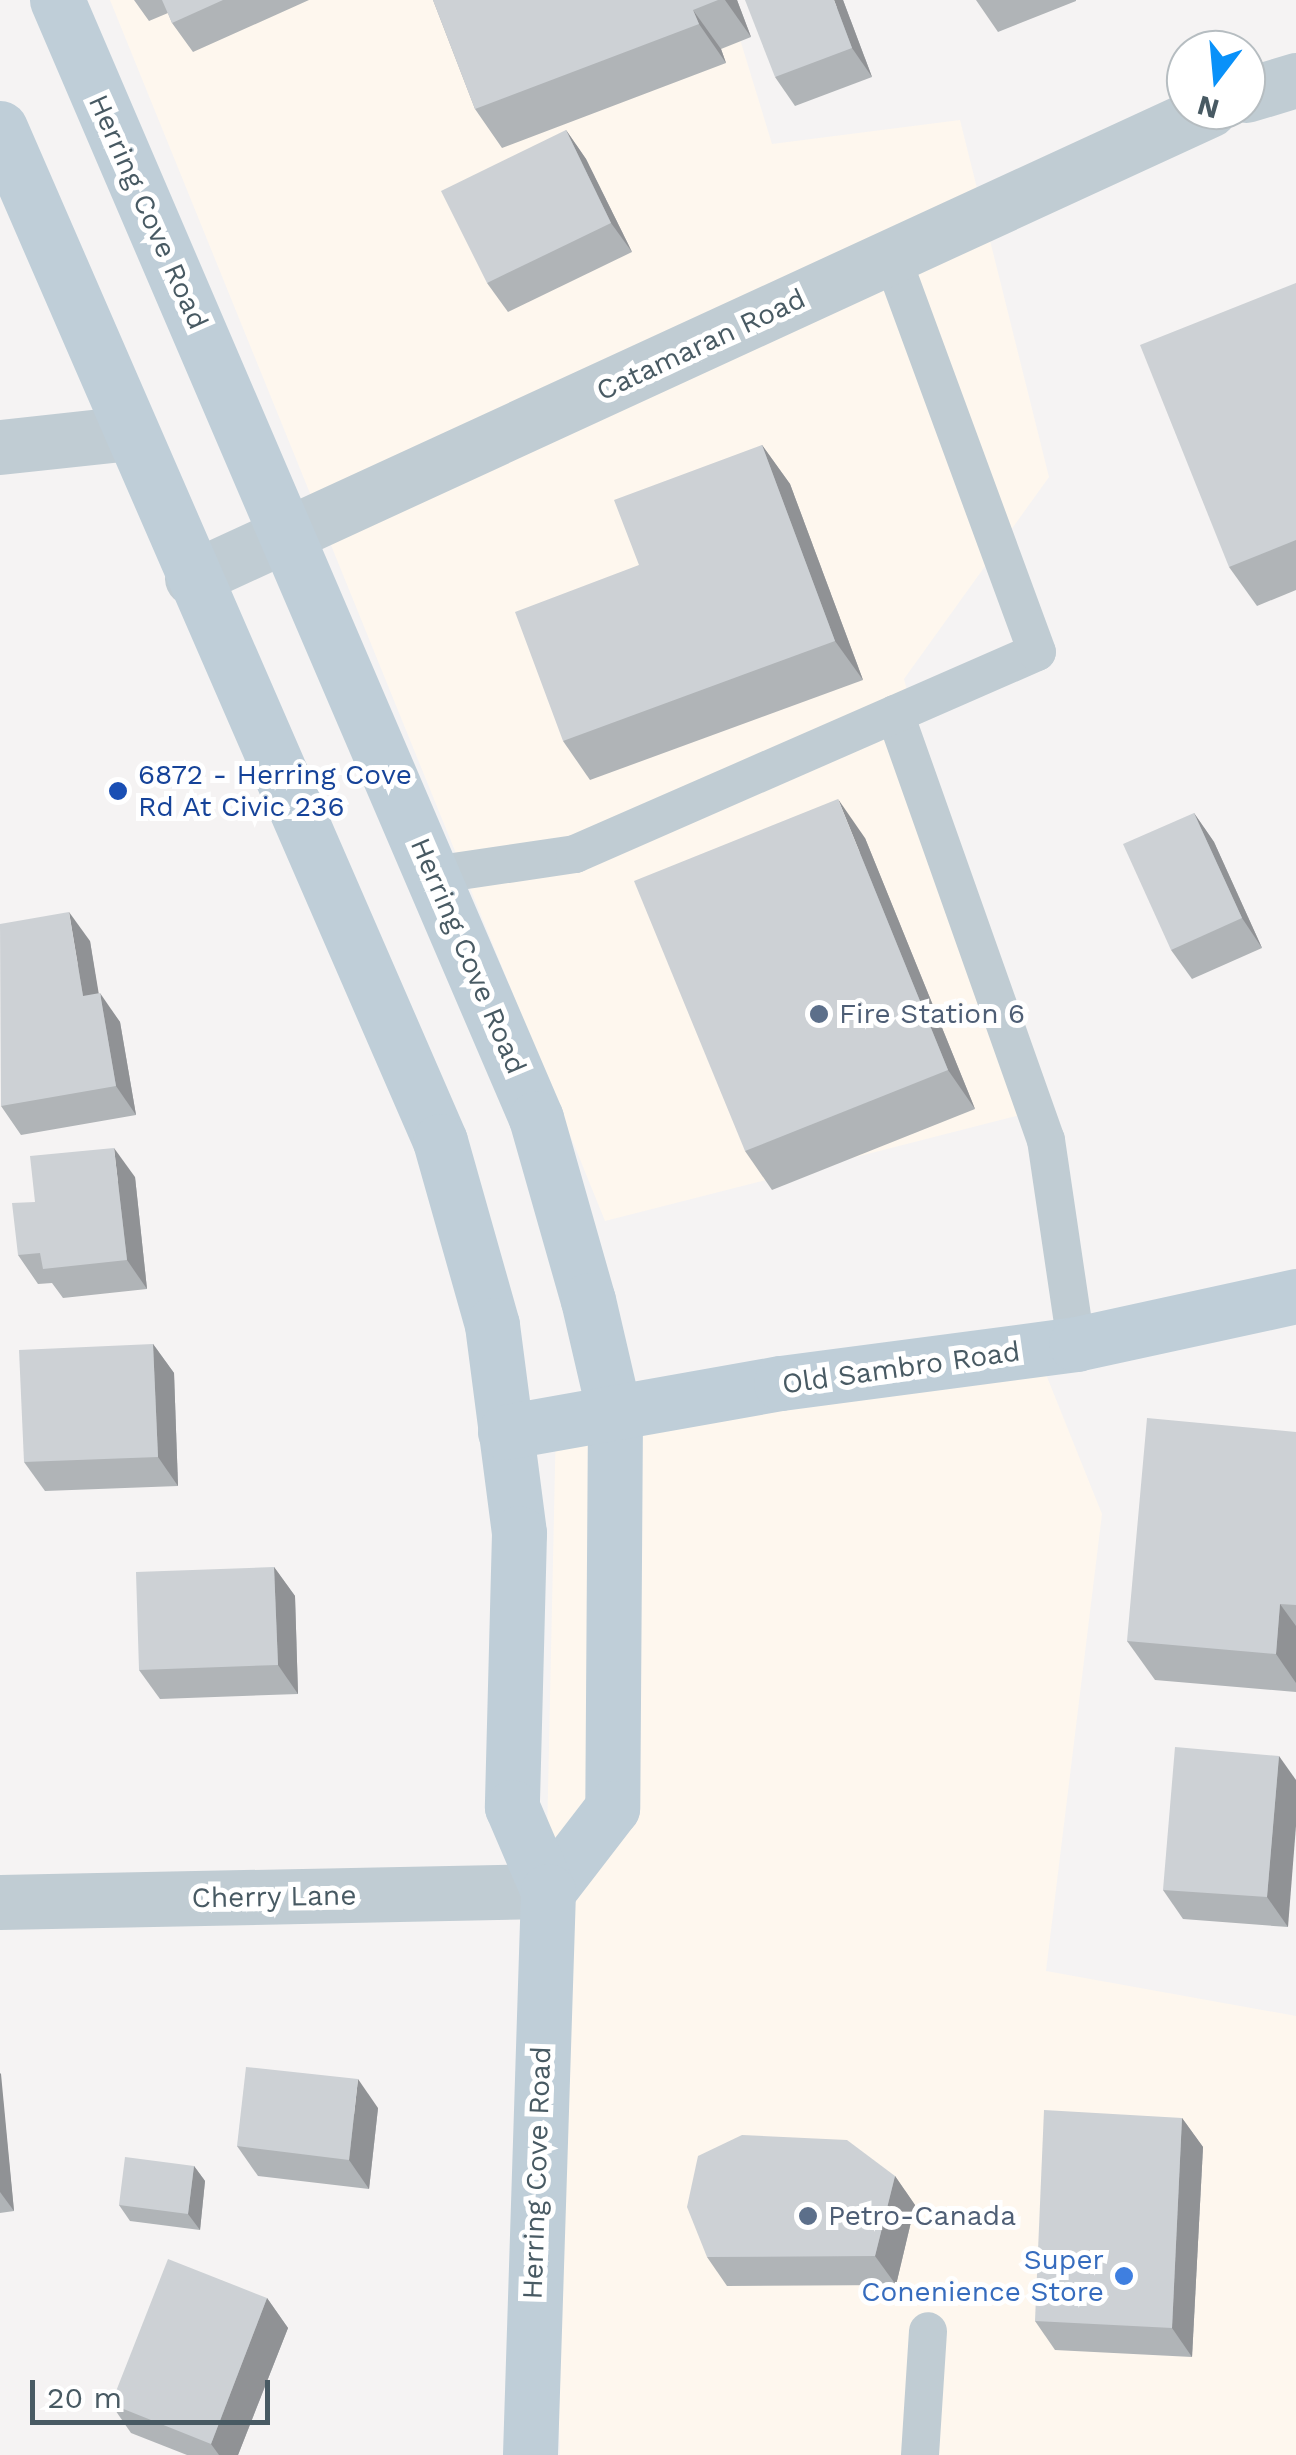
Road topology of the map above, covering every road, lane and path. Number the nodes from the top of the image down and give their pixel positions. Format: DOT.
graph roads {
  1 [pos="57,0"];
  2 [pos="1296,80"];
  3 [pos="1266,88"];
  4 [pos="0,128"];
  5 [pos="1166,130"];
  6 [pos="891,255"];
  7 [pos="128,433"];
  8 [pos="0,447"];
  9 [pos="289,534"];
  10 [pos="192,578"];
  11 [pos="895,714"];
  12 [pos="433,875"];
  13 [pos="1296,1296"];
  14 [pos="1076,1344"];
  15 [pos="615,1416"];
  16 [pos="505,1432"];
  17 [pos="548,1891"];
  18 [pos="0,1902"];
  19 [pos="928,2332"];
  20 [pos="530,2455"];
  21 [pos="920,2455"];
  1 -- 9 [label="main road, Herring Cove Road"];
  2 -- 3 [label="street"];
  4 -- 7 [label="main road, Herring Cove Road"];
  5 -- 6 [label="street, Catamaran Road"];
  6 -- 9 [label="street, Catamaran Road"];
  6 -- 11 [label="lane"];
  7 -- 8 [label="street"];
  7 -- 10 [label="main road, Herring Cove Road"];
  9 -- 10 [label="street, Catamaran Road"];
  9 -- 12 [label="main road, Herring Cove Road"];
  10 -- 16 [label="main road, Herring Cove Road"];
  11 -- 12 [label="lane"];
  11 -- 14 [label="lane"];
  12 -- 15 [label="main road, Herring Cove Road"];
  13 -- 14 [label="main road, Old Sambro Road"];
  14 -- 15 [label="main road, Old Sambro Road"];
  15 -- 16 [label="main road, Old Sambro Road"];
  15 -- 17 [label="main road, Herring Cove Road"];
  16 -- 17 [label="main road, Herring Cove Road"];
  17 -- 18 [label="street, Cherry Lane"];
  17 -- 20 [label="main road, Herring Cove Road"];
  19 -- 21 [label="lane"];
}
